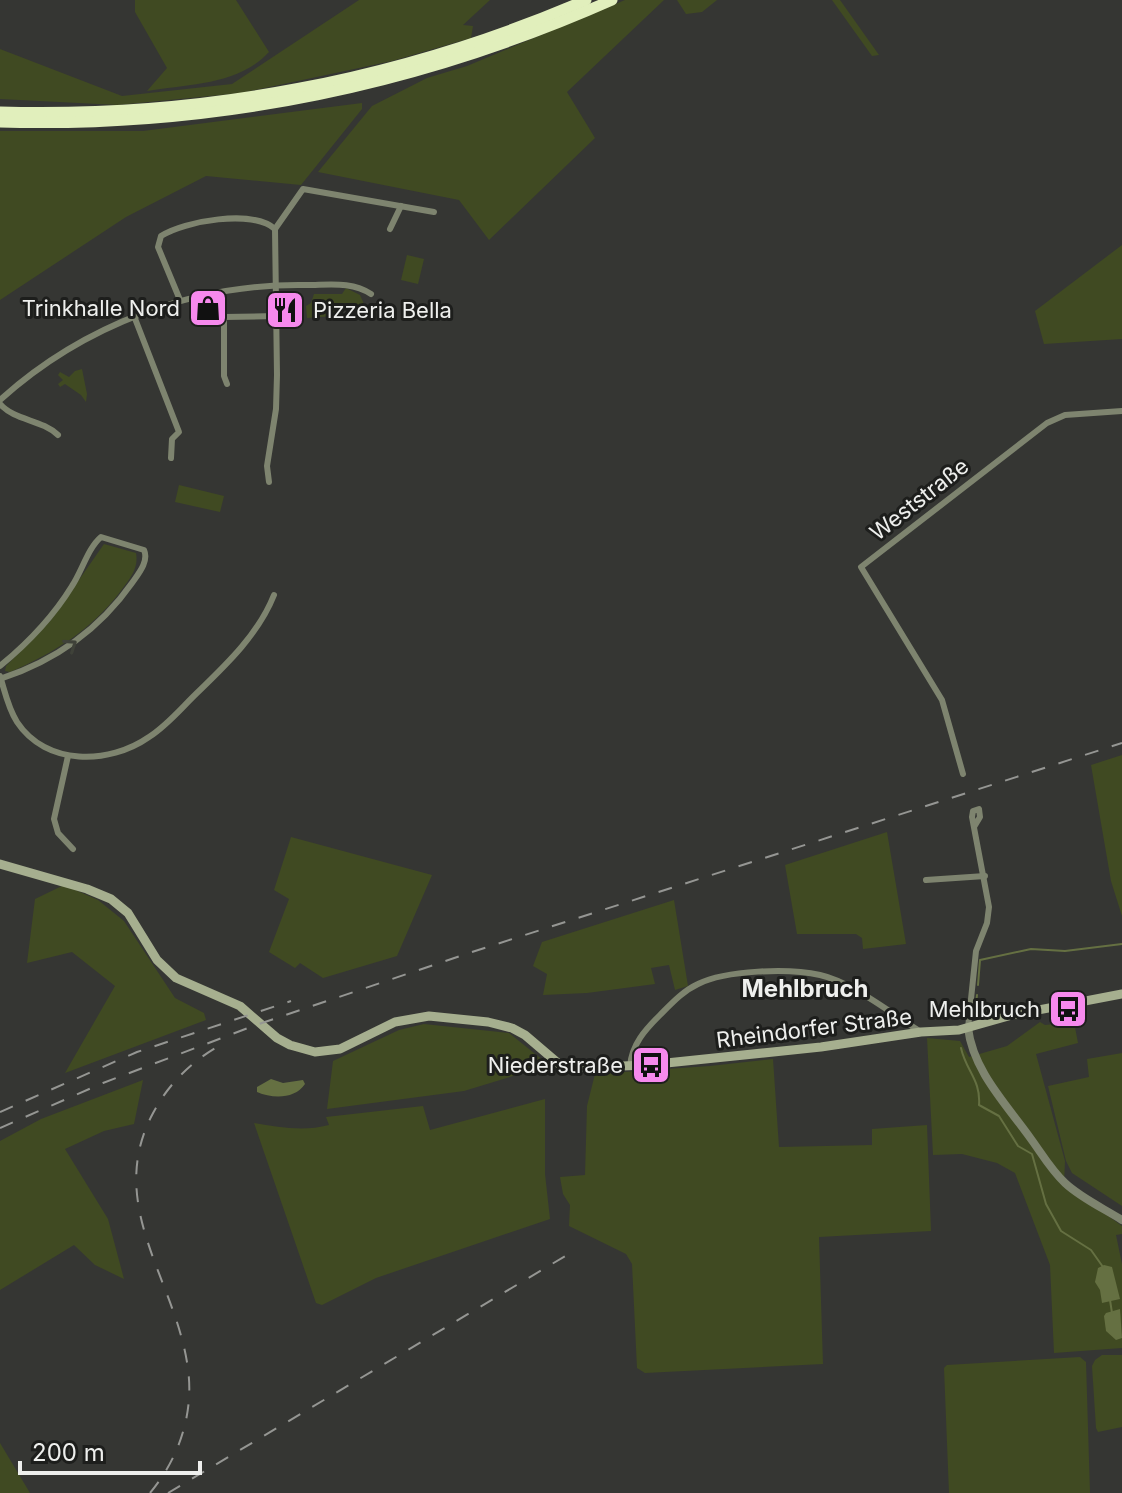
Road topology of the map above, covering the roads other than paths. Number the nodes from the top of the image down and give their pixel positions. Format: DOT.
graph roads {
  1 [pos="586,0"];
  2 [pos="612,0"];
  3 [pos="0,112"];
  4 [pos="0,122"];
  5 [pos="401,206"];
  6 [pos="434,212"];
  7 [pos="275,229"];
  8 [pos="390,229"];
  9 [pos="276,285"];
  10 [pos="219,292"];
  11 [pos="371,294"];
  12 [pos="180,300"];
  13 [pos="134,316"];
  14 [pos="276,316"];
  15 [pos="224,317"];
  16 [pos="227,384"];
  17 [pos="0,402"];
  18 [pos="1122,411"];
  19 [pos="58,435"];
  20 [pos="171,458"];
  21 [pos="269,482"];
  22 [pos="274,595"];
  23 [pos="0,666"];
  24 [pos="0,678"];
  25 [pos="68,756"];
  26 [pos="963,774"];
  27 [pos="974,827"];
  28 [pos="73,849"];
  29 [pos="0,864"];
  30 [pos="985,876"];
  31 [pos="926,880"];
  32 [pos="1122,994"];
  33 [pos="968,1028"];
  34 [pos="921,1032"];
  35 [pos="630,1066"];
  36 [pos="1122,1220"];
  1 -- 3 [label="highway"];
  2 -- 4 [label="highway"];
  5 -- 6 [label="street"];
  5 -- 7 [label="street"];
  5 -- 8 [label="street"];
  7 -- 9 [label="street"];
  7 -- 12 [label="street"];
  9 -- 10 [label="street"];
  9 -- 11 [label="street"];
  9 -- 14 [label="street"];
  10 -- 12 [label="street"];
  10 -- 15 [label="street"];
  12 -- 13 [label="street"];
  13 -- 17 [label="street"];
  13 -- 20 [label="street"];
  14 -- 15 [label="street"];
  14 -- 21 [label="street"];
  15 -- 16 [label="street"];
  17 -- 19 [label="street"];
  18 -- 26 [label="street, Weststraße"];
  22 -- 25 [label="street"];
  24 -- 23 [label="street, one-way"];
  24 -- 25 [label="street"];
  25 -- 28 [label="street"];
  27 -- 30 [label="street"];
  29 -- 35 [label="main road, Rheindorfer Straße"];
  30 -- 31 [label="street"];
  30 -- 33 [label="street"];
  32 -- 33 [label="main road, Rheindorfer Straße"];
  33 -- 34 [label="main road, Rheindorfer Straße"];
  33 -- 36 [label="street"];
  34 -- 35 [label="main road, Rheindorfer Straße"];
  34 -- 35 [label="street"];
}
